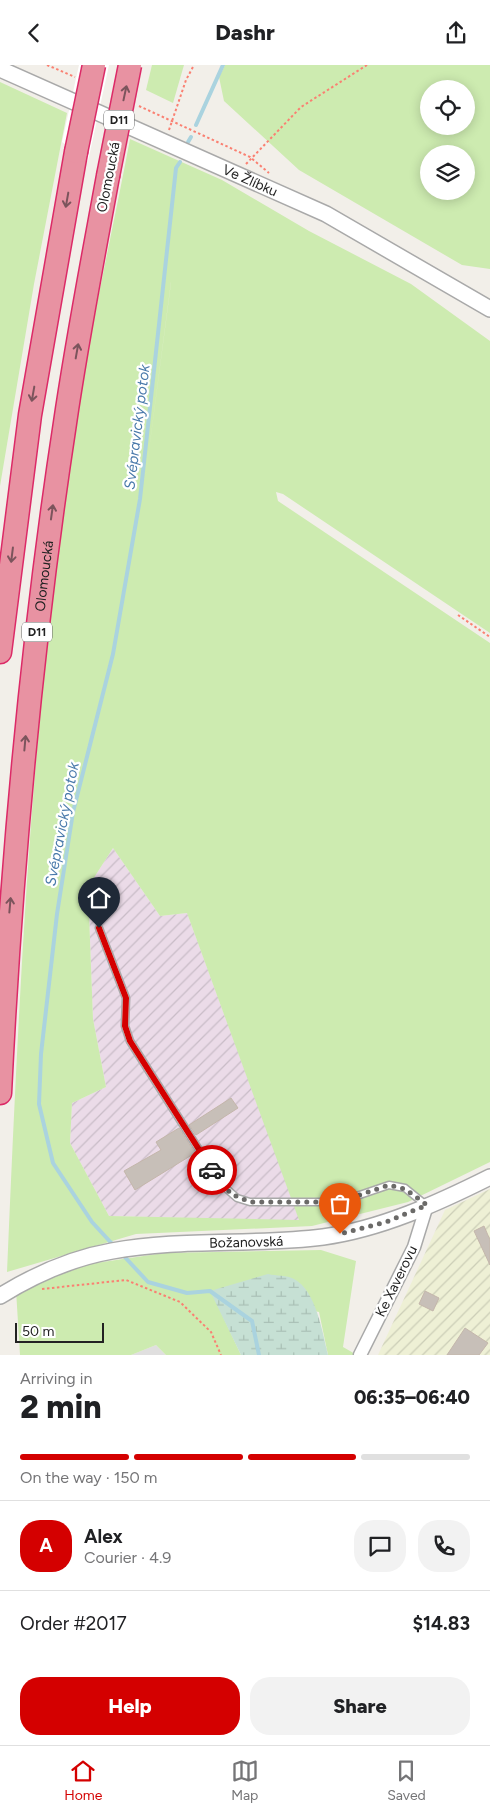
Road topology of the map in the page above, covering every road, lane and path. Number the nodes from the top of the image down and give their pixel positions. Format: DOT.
graph roads {
  1 [pos="94,65"];
  2 [pos="130,65"];
  3 [pos="194,65"];
  4 [pos="366,65"];
  5 [pos="0,69"];
  6 [pos="164,141"];
  7 [pos="238,175"];
  8 [pos="490,309"];
  9 [pos="458,615"];
  10 [pos="490,637"];
  11 [pos="0,653"];
  12 [pos="99,928"];
  13 [pos="0,1093"];
  14 [pos="490,1177"];
  15 [pos="427,1205"];
  16 [pos="10,1291"];
  17 [pos="221,1355"];
  18 [pos="360,1355"];
  1 -- 11 [label="highway, D11, one-way, bridge"];
  13 -- 2 [label="highway, Olomoucká / D11, one-way, bridge"];
  3 -- 6 [label="path"];
  4 -- 7 [label="path"];
  5 -- 6 [label="street, Ve Žlíbku"];
  6 -- 7 [label="street, Ve Žlíbku"];
  7 -- 8 [label="street, Ve Žlíbku"];
  9 -- 10 [label="path"];
  12 -- 15 [label="lane"];
  14 -- 15 [label="street, Božanovská"];
  15 -- 16 [label="street, Božanovská"];
  15 -- 18 [label="street, Ke Xaverovu"];
  16 -- 17 [label="path"];
}
